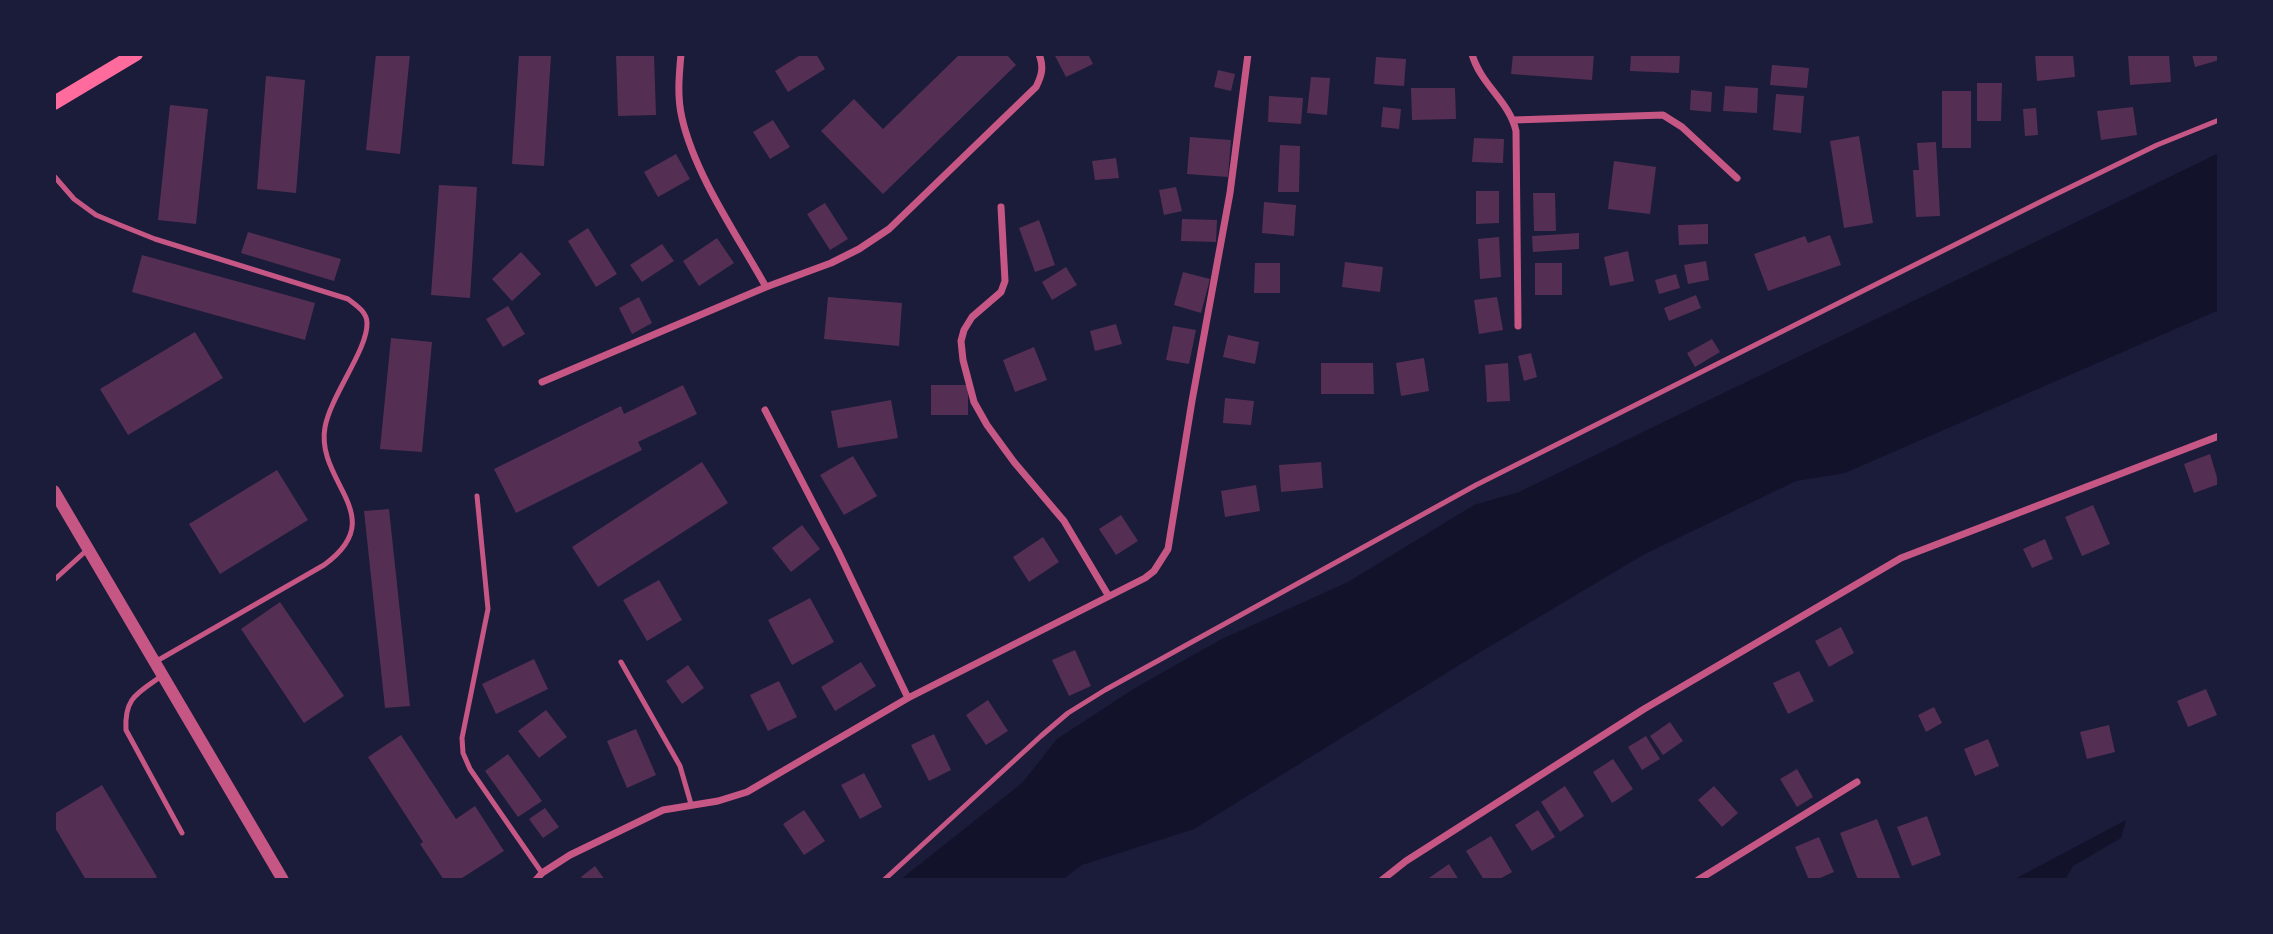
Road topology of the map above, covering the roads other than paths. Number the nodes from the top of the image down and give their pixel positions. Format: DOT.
graph roads {
  1 [pos="136,54"];
  2 [pos="681,54"];
  3 [pos="1040,54"];
  4 [pos="1248,54"];
  5 [pos="1472,54"];
  6 [pos="54,103"];
  7 [pos="1514,120"];
  8 [pos="2219,120"];
  9 [pos="54,176"];
  10 [pos="1737,178"];
  11 [pos="1001,207"];
  12 [pos="766,286"];
  13 [pos="1518,326"];
  14 [pos="542,382"];
  15 [pos="765,410"];
  16 [pos="2219,436"];
  17 [pos="54,491"];
  18 [pos="477,496"];
  19 [pos="88,549"];
  20 [pos="54,580"];
  21 [pos="1108,595"];
  22 [pos="155,662"];
  23 [pos="621,662"];
  24 [pos="163,675"];
  25 [pos="908,698"];
  26 [pos="1857,782"];
  27 [pos="691,804"];
  28 [pos="182,832"];
  29 [pos="542,873"];
  30 [pos="283,880"];
  31 [pos="536,880"];
  32 [pos="884,880"];
  33 [pos="1382,880"];
  34 [pos="1698,880"];
  1 -- 6 [label="main road"];
  2 -- 12 [label="street"];
  3 -- 12 [label="street"];
  4 -- 21 [label="street"];
  5 -- 7 [label="street"];
  7 -- 10 [label="street"];
  7 -- 13 [label="street"];
  8 -- 32 [label="lane"];
  9 -- 22 [label="lane"];
  11 -- 21 [label="street"];
  12 -- 14 [label="street"];
  15 -- 25 [label="street"];
  16 -- 33 [label="street"];
  17 -- 19 [label="street"];
  18 -- 29 [label="lane"];
  19 -- 20 [label="lane"];
  19 -- 22 [label="street"];
  21 -- 25 [label="street"];
  22 -- 24 [label="street"];
  23 -- 27 [label="lane"];
  24 -- 28 [label="lane"];
  24 -- 30 [label="street"];
  25 -- 27 [label="street"];
  26 -- 34 [label="street"];
  27 -- 29 [label="street"];
  29 -- 31 [label="street"];
}
